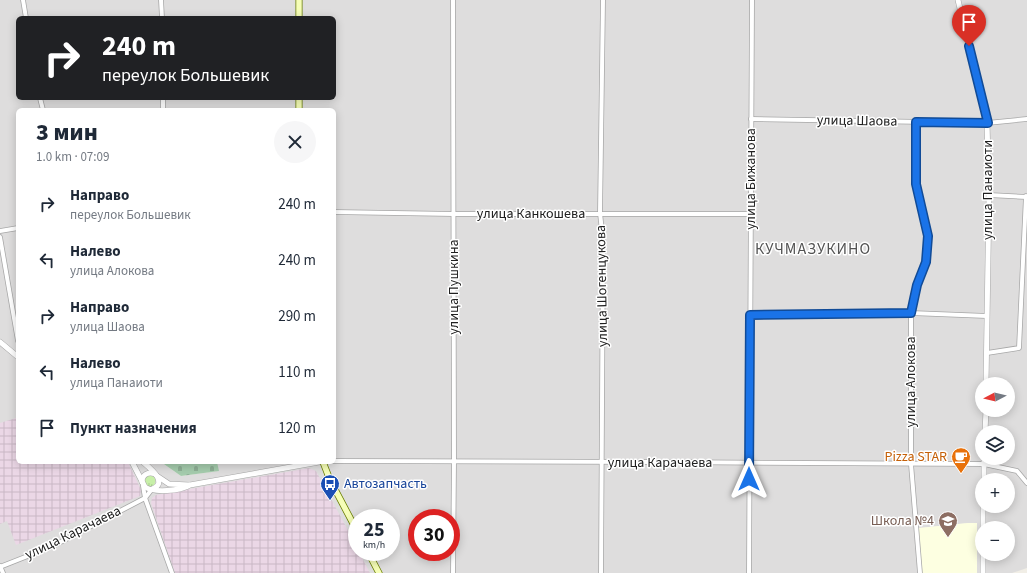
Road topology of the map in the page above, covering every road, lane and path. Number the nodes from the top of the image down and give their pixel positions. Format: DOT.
graph roads {
  1 [pos="23,0"];
  2 [pos="162,0"];
  3 [pos="299,0"];
  4 [pos="453,0"];
  5 [pos="603,0"];
  6 [pos="752,0"];
  7 [pos="958,0"];
  8 [pos="26,16"];
  9 [pos="162,16"];
  10 [pos="299,16"];
  11 [pos="751,119"];
  12 [pos="1027,119"];
  13 [pos="916,122"];
  14 [pos="988,123"];
  15 [pos="989,195"];
  16 [pos="1026,197"];
  17 [pos="336,212"];
  18 [pos="454,214"];
  19 [pos="600,214"];
  20 [pos="751,214"];
  21 [pos="16,228"];
  22 [pos="0,231"];
  23 [pos="0,237"];
  24 [pos="911,313"];
  25 [pos="750,315"];
  26 [pos="987,316"];
  27 [pos="16,330"];
  28 [pos="0,342"];
  29 [pos="987,353"];
  30 [pos="16,355"];
  31 [pos="986,377"];
  32 [pos="336,461"];
  33 [pos="454,461"];
  34 [pos="602,463"];
  35 [pos="133,464"];
  36 [pos="145,464"];
  37 [pos="307,464"];
  38 [pos="324,464"];
  39 [pos="749,464"];
  40 [pos="911,464"];
  41 [pos="975,464"];
  42 [pos="989,465"];
  43 [pos="156,475"];
  44 [pos="1027,483"];
  45 [pos="143,484"];
  46 [pos="190,486"];
  47 [pos="152,489"];
  48 [pos="145,498"];
  49 [pos="348,514"];
  50 [pos="373,561"];
  51 [pos="983,561"];
  52 [pos="0,567"];
  53 [pos="3,573"];
  54 [pos="172,573"];
  55 [pos="379,573"];
  56 [pos="453,573"];
  57 [pos="602,573"];
  58 [pos="750,573"];
  59 [pos="920,573"];
  60 [pos="983,573"];
  1 -- 8 [label="street"];
  2 -- 9 [label="street"];
  3 -- 10 [label="main road"];
  4 -- 18 [label="street, улица Пушкина"];
  5 -- 19 [label="street, улица Шогенцукова"];
  6 -- 11 [label="street, улица Бижанова"];
  7 -- 14 [label="street, улица Панаиоти"];
  11 -- 13 [label="street, улица Шаова"];
  11 -- 20 [label="street, улица Бижанова"];
  12 -- 14 [label="street, улица Шаова"];
  13 -- 14 [label="street, улица Шаова"];
  13 -- 24 [label="street, улица Алокова"];
  14 -- 15 [label="street, улица Панаиоти"];
  15 -- 16 [label="street"];
  15 -- 26 [label="street, улица Панаиоти"];
  16 -- 29 [label="street"];
  17 -- 18 [label="street, улица Канкошева"];
  18 -- 19 [label="street, улица Канкошева"];
  18 -- 33 [label="street, улица Пушкина"];
  19 -- 20 [label="street, улица Канкошева"];
  19 -- 34 [label="street, улица Шогенцукова"];
  20 -- 25 [label="street, улица Бижанова"];
  21 -- 22 [label="street"];
  23 -- 27 [label="street"];
  24 -- 25 [label="street"];
  24 -- 26 [label="street"];
  24 -- 40 [label="street, улица Алокова"];
  25 -- 39 [label="street, улица Бижанова"];
  26 -- 29 [label="street, улица Панаиоти"];
  28 -- 30 [label="street"];
  29 -- 31 [label="street, улица Панаиоти"];
  32 -- 33 [label="street, улица Карачаева"];
  33 -- 34 [label="street, улица Карачаева"];
  33 -- 56 [label="street, улица Пушкина"];
  34 -- 39 [label="street, улица Карачаева"];
  34 -- 57 [label="street, улица Шогенцукова"];
  35 -- 45 [label="street"];
  36 -- 43 [label="street"];
  37 -- 46 [label="street"];
  38 -- 49 [label="main road"];
  39 -- 40 [label="street, улица Карачаева"];
  39 -- 58 [label="street, улица Бижанова"];
  40 -- 41 [label="street, улица Карачаева"];
  40 -- 59 [label="street, улица Алокова"];
  42 -- 44 [label="street, улица Карачаева"];
  43 -- 45 [label="street"];
  43 -- 46 [label="street"];
  43 -- 47 [label="street"];
  45 -- 47 [label="street"];
  45 -- 48 [label="street"];
  46 -- 47 [label="street"];
  47 -- 48 [label="street"];
  48 -- 52 [label="street, улица Карачаева"];
  48 -- 54 [label="street"];
  50 -- 55 [label="main road"];
  51 -- 60 [label="street"];
  52 -- 53 [label="street"];
}
